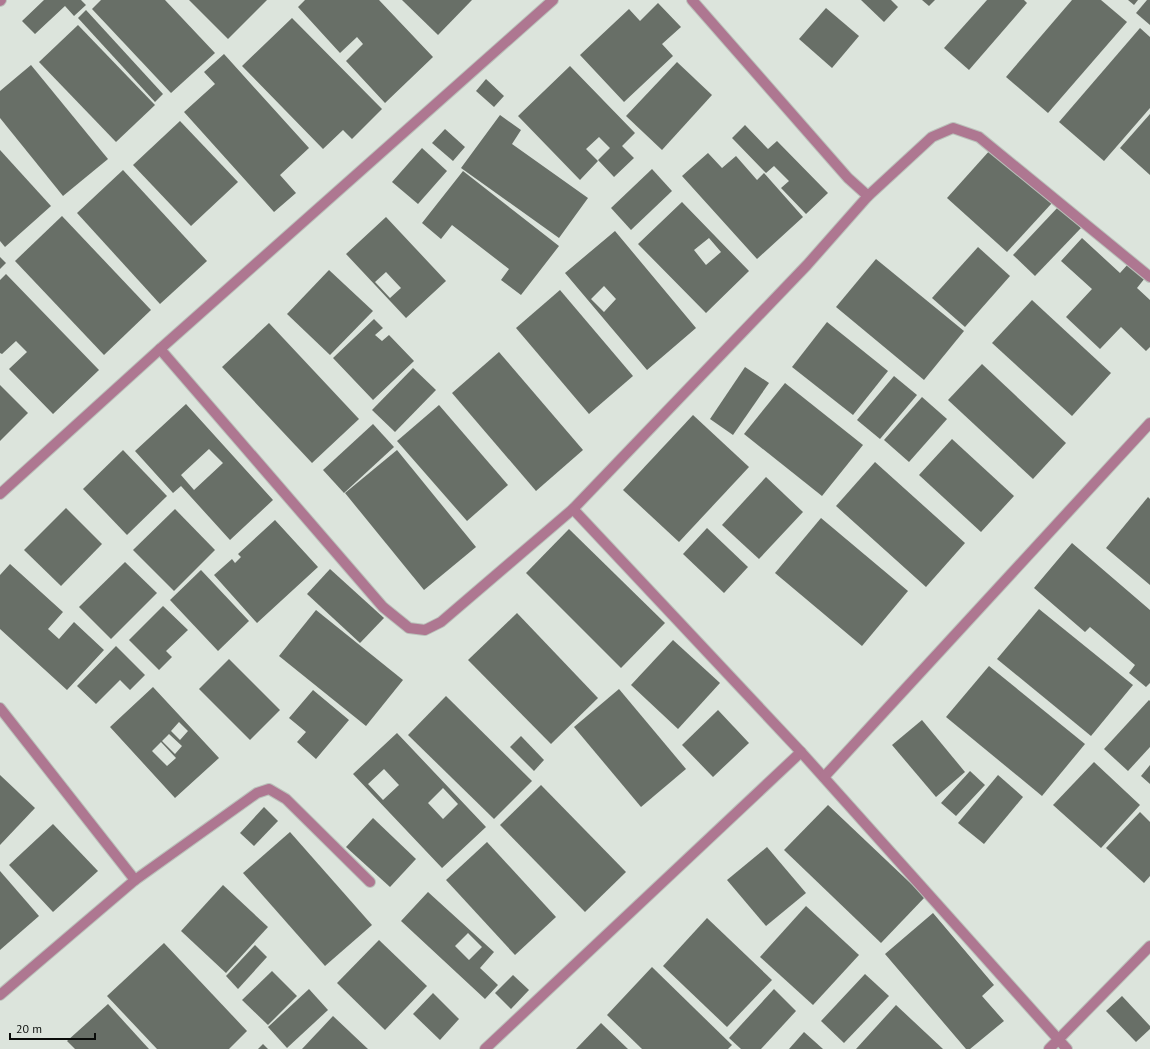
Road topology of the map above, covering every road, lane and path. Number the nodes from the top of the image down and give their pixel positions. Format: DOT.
graph roads {
  1 [pos="553,0"];
  2 [pos="692,0"];
  3 [pos="868,196"];
  4 [pos="1150,277"];
  5 [pos="160,349"];
  6 [pos="1150,423"];
  7 [pos="0,494"];
  8 [pos="573,509"];
  9 [pos="0,708"];
  10 [pos="801,752"];
  11 [pos="824,777"];
  12 [pos="134,880"];
  13 [pos="370,882"];
  14 [pos="1150,946"];
  15 [pos="0,995"];
  16 [pos="1059,1040"];
  17 [pos="485,1049"];
  18 [pos="1049,1049"];
  19 [pos="1067,1049"];
  1 -- 5 [label="street"];
  2 -- 3 [label="street"];
  3 -- 4 [label="street"];
  3 -- 8 [label="street"];
  5 -- 7 [label="street"];
  5 -- 8 [label="street"];
  6 -- 11 [label="street"];
  8 -- 10 [label="street"];
  9 -- 12 [label="street"];
  10 -- 11 [label="street"];
  10 -- 17 [label="street"];
  11 -- 16 [label="street"];
  12 -- 13 [label="street"];
  12 -- 15 [label="street"];
  14 -- 16 [label="street"];
  16 -- 18 [label="street"];
  16 -- 19 [label="street"];
}
